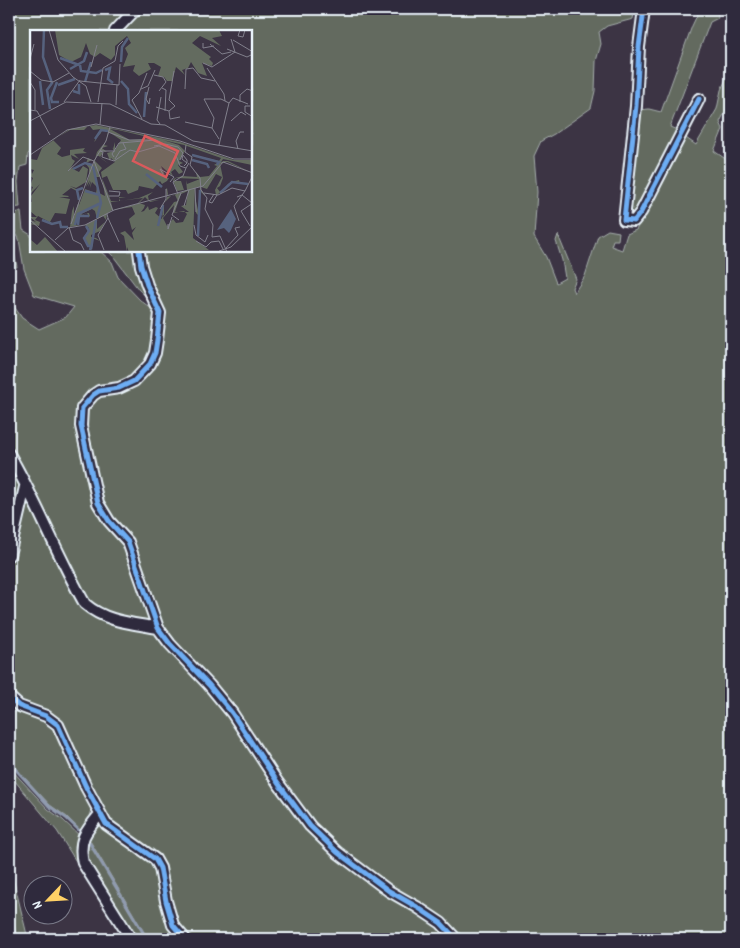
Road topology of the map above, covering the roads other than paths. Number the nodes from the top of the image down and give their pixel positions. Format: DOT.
graph roads {
  1 [pos="136,9"];
  2 [pos="644,9"];
  3 [pos="115,30"];
  4 [pos="699,99"];
  5 [pos="138,252"];
  6 [pos="9,454"];
  7 [pos="25,487"];
  8 [pos="9,555"];
  9 [pos="158,628"];
  10 [pos="9,697"];
  11 [pos="100,814"];
  12 [pos="130,939"];
  13 [pos="184,939"];
  14 [pos="456,939"];
  1 -- 3 [label="street"];
  2 -- 4 [label="street"];
  5 -- 9 [label="street"];
  6 -- 7 [label="street"];
  7 -- 8 [label="street"];
  7 -- 9 [label="street"];
  9 -- 14 [label="street"];
  10 -- 11 [label="street"];
  11 -- 12 [label="street"];
  11 -- 13 [label="street"];
}
